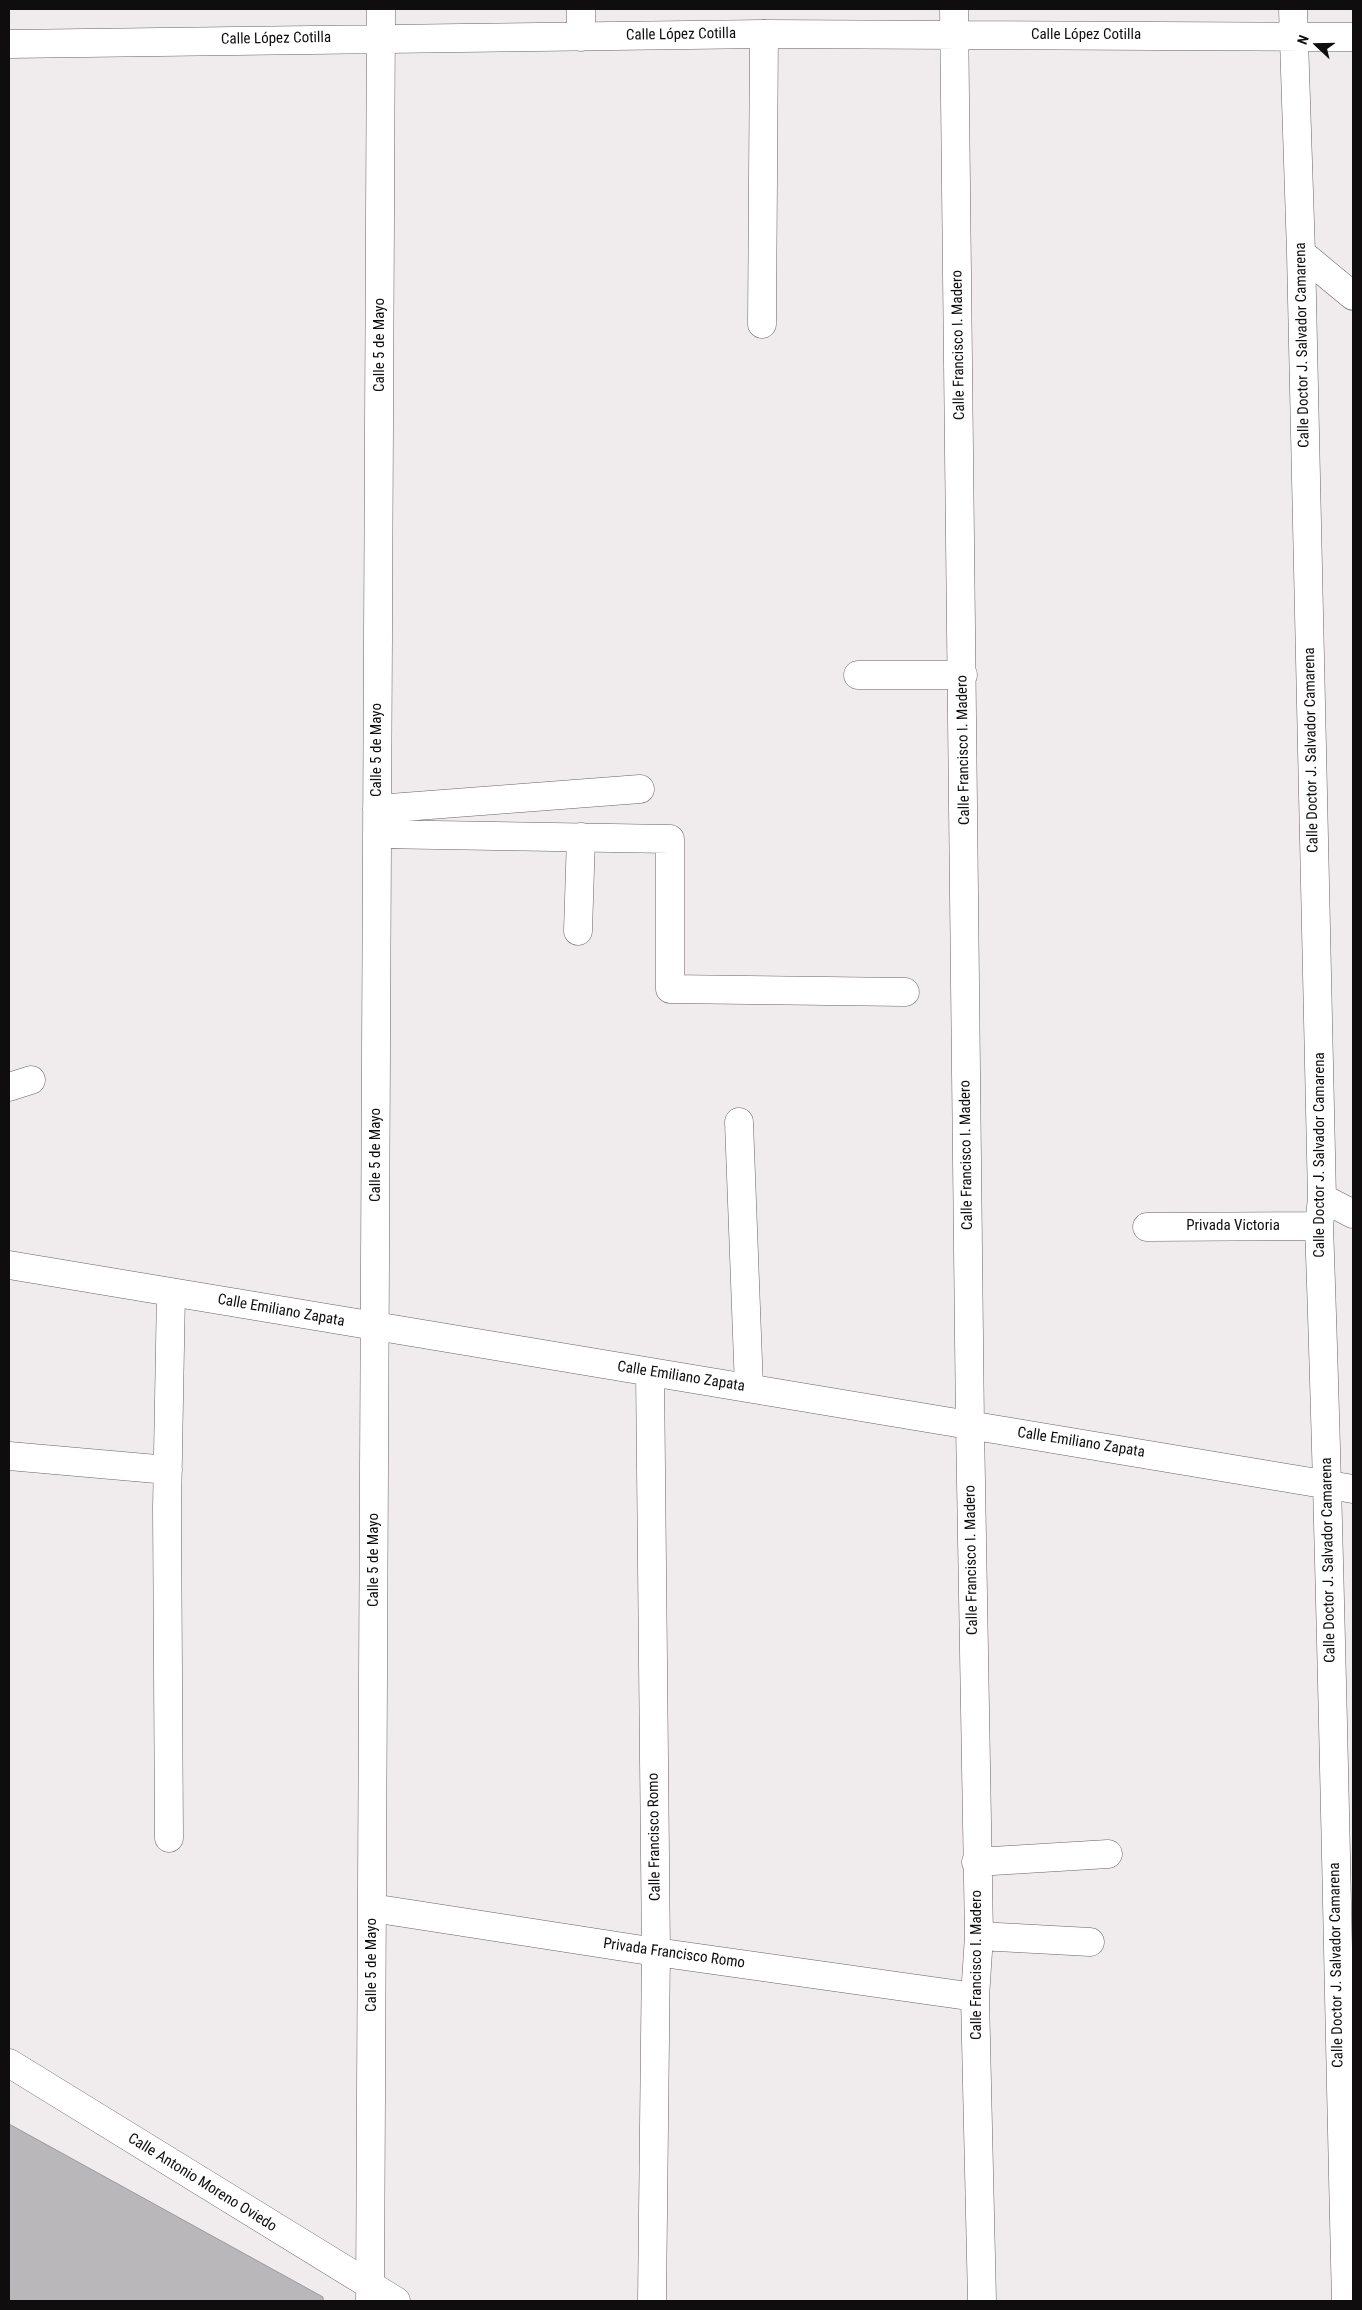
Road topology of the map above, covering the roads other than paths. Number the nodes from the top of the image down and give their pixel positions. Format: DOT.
graph roads {
  1 [pos="382,9"];
  2 [pos="581,9"];
  3 [pos="1293,9"];
  4 [pos="954,21"];
  5 [pos="764,34"];
  6 [pos="1293,36"];
  7 [pos="581,37"];
  8 [pos="1353,37"];
  9 [pos="381,38"];
  10 [pos="9,44"];
  11 [pos="1301,253"];
  12 [pos="1353,296"];
  13 [pos="762,324"];
  14 [pos="858,675"];
  15 [pos="963,675"];
  16 [pos="640,789"];
  17 [pos="377,822"];
  18 [pos="581,837"];
  19 [pos="578,931"];
  20 [pos="905,992"];
  21 [pos="739,1122"];
  22 [pos="1322,1198"];
  23 [pos="1353,1214"];
  24 [pos="1319,1226"];
  25 [pos="1147,1227"];
  26 [pos="9,1265"];
  27 [pos="171,1292"];
  28 [pos="375,1326"];
  29 [pos="650,1372"];
  30 [pos="749,1388"];
  31 [pos="970,1425"];
  32 [pos="9,1456"];
  33 [pos="168,1470"];
  34 [pos="1341,1487"];
  35 [pos="1343,1820"];
  36 [pos="169,1838"];
  37 [pos="1108,1854"];
  38 [pos="976,1862"];
  39 [pos="372,1908"];
  40 [pos="979,1936"];
  41 [pos="1090,1942"];
  42 [pos="656,1952"];
  43 [pos="975,1997"];
  44 [pos="9,2063"];
  45 [pos="370,2294"];
  46 [pos="396,2301"];
  47 [pos="652,2301"];
  48 [pos="982,2301"];
  49 [pos="1346,2301"];
  1 -- 9 [label="street, Calle 5 de Mayo"];
  2 -- 7 [label="street"];
  3 -- 6 [label="street, Calle Doctor J. Salvador Camarena"];
  4 -- 5 [label="street, Calle López Cotilla"];
  4 -- 6 [label="street, Calle López Cotilla"];
  4 -- 15 [label="street, Calle Francisco I. Madero"];
  5 -- 7 [label="street, Calle López Cotilla"];
  5 -- 13 [label="street"];
  6 -- 8 [label="street, Calle López Cotilla"];
  6 -- 11 [label="street, Calle Doctor J. Salvador Camarena"];
  7 -- 9 [label="street, Calle López Cotilla"];
  9 -- 10 [label="street, Calle López Cotilla"];
  9 -- 17 [label="street, Calle 5 de Mayo"];
  11 -- 12 [label="street"];
  11 -- 22 [label="street, Calle Doctor J. Salvador Camarena"];
  14 -- 15 [label="street"];
  15 -- 31 [label="street, Calle Francisco I. Madero"];
  16 -- 17 [label="street"];
  17 -- 18 [label="street"];
  17 -- 28 [label="street, Calle 5 de Mayo"];
  18 -- 19 [label="street"];
  18 -- 20 [label="street"];
  21 -- 30 [label="street"];
  22 -- 23 [label="street"];
  22 -- 24 [label="street, Calle Doctor J. Salvador Camarena"];
  24 -- 25 [label="street, Privada Victoria"];
  24 -- 34 [label="street, Calle Doctor J. Salvador Camarena"];
  26 -- 27 [label="street, Calle Emiliano Zapata"];
  27 -- 28 [label="street, Calle Emiliano Zapata"];
  27 -- 33 [label="street"];
  28 -- 29 [label="street, Calle Emiliano Zapata"];
  28 -- 39 [label="street, Calle 5 de Mayo"];
  29 -- 30 [label="street, Calle Emiliano Zapata"];
  29 -- 42 [label="street, Calle Francisco Romo"];
  30 -- 31 [label="street, Calle Emiliano Zapata"];
  31 -- 34 [label="street, Calle Emiliano Zapata"];
  31 -- 38 [label="street, Calle Francisco I. Madero"];
  32 -- 33 [label="street"];
  33 -- 36 [label="street"];
  34 -- 35 [label="street, Calle Doctor J. Salvador Camarena"];
  35 -- 49 [label="street, Calle Doctor J. Salvador Camarena"];
  37 -- 38 [label="street"];
  38 -- 40 [label="street, Calle Francisco I. Madero"];
  39 -- 42 [label="street, Privada Francisco Romo"];
  39 -- 45 [label="street, Calle 5 de Mayo"];
  40 -- 41 [label="street"];
  40 -- 43 [label="street, Calle Francisco I. Madero"];
  42 -- 43 [label="street, Privada Francisco Romo"];
  42 -- 47 [label="street, Calle Francisco Romo"];
  43 -- 48 [label="street, Calle Francisco I. Madero"];
  44 -- 45 [label="street, Calle Antonio Moreno Oviedo"];
  45 -- 46 [label="street, Calle Antonio Moreno Oviedo"];
}
